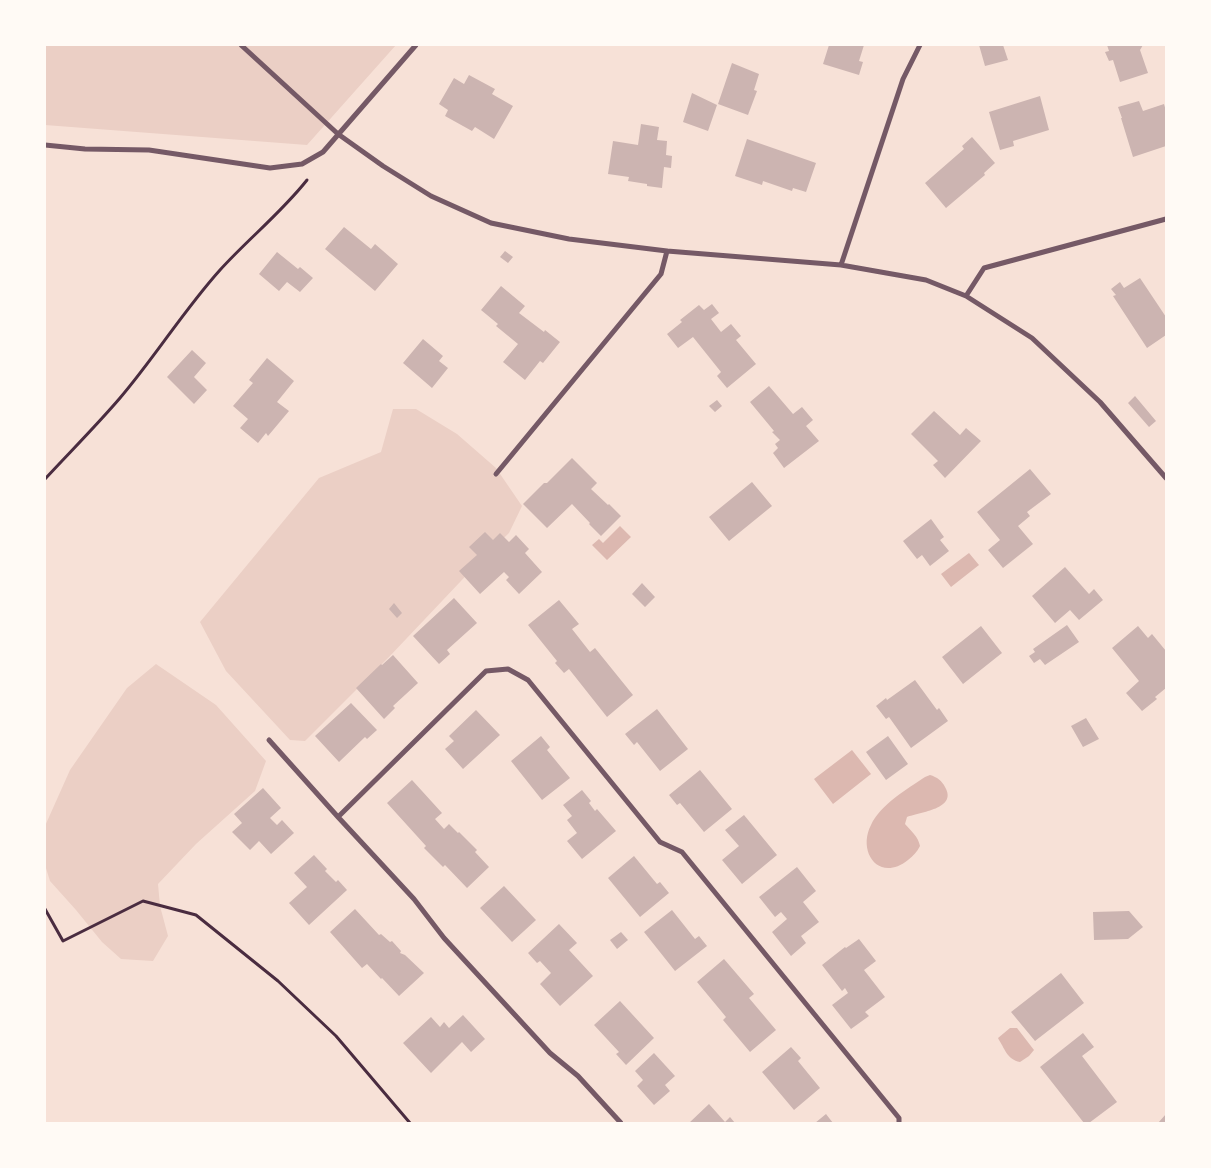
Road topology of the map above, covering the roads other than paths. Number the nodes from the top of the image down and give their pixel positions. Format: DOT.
graph roads {
  1 [pos="241,45"];
  2 [pos="416,45"];
  3 [pos="920,45"];
  4 [pos="338,134"];
  5 [pos="45,145"];
  6 [pos="1166,219"];
  7 [pos="667,251"];
  8 [pos="841,265"];
  9 [pos="966,296"];
  10 [pos="496,474"];
  11 [pos="1166,478"];
  12 [pos="269,740"];
  13 [pos="338,817"];
  14 [pos="621,1123"];
  15 [pos="899,1123"];
  1 -- 4 [label="street"];
  2 -- 4 [label="street"];
  3 -- 8 [label="street"];
  4 -- 5 [label="street"];
  4 -- 7 [label="street"];
  6 -- 9 [label="street"];
  7 -- 8 [label="street"];
  7 -- 10 [label="street"];
  8 -- 9 [label="street"];
  9 -- 11 [label="street"];
  12 -- 13 [label="street"];
  13 -- 14 [label="street"];
  13 -- 15 [label="street"];
}
